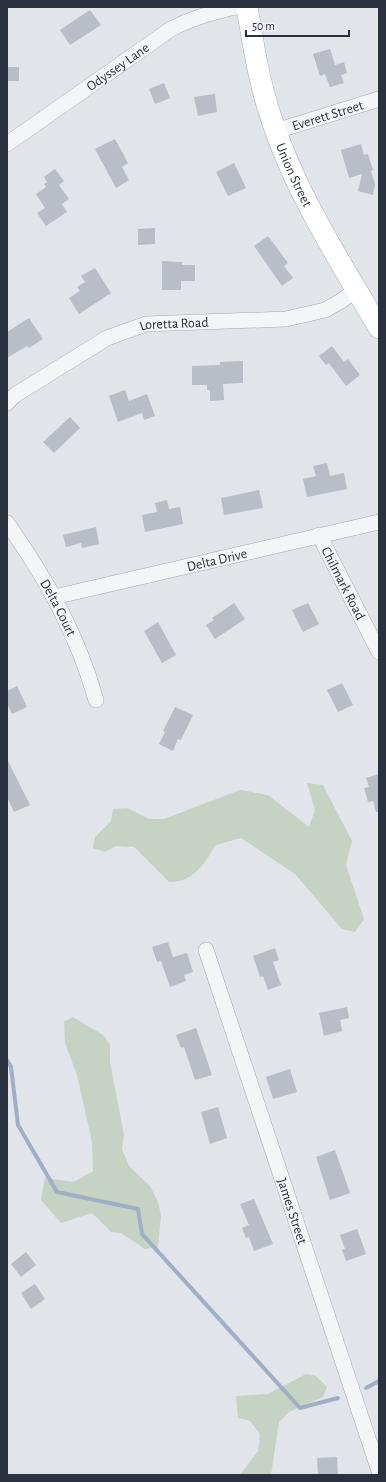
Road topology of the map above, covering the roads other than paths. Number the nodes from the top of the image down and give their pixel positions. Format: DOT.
graph roads {
  1 [pos="236,7"];
  2 [pos="247,7"];
  3 [pos="379,99"];
  4 [pos="276,131"];
  5 [pos="7,144"];
  6 [pos="356,290"];
  7 [pos="379,328"];
  8 [pos="7,403"];
  9 [pos="379,522"];
  10 [pos="7,523"];
  11 [pos="319,536"];
  12 [pos="54,597"];
  13 [pos="379,652"];
  14 [pos="96,700"];
  15 [pos="206,950"];
  16 [pos="379,1471"];
  1 -- 5 [label="street, Odyssey Lane"];
  2 -- 4 [label="main road, Union Street"];
  3 -- 4 [label="street, Everett Street"];
  4 -- 6 [label="main road, Union Street"];
  6 -- 7 [label="main road, Union Street"];
  6 -- 8 [label="street, Loretta Road"];
  9 -- 11 [label="street, Delta Drive"];
  10 -- 12 [label="street, Delta Court"];
  11 -- 12 [label="street, Delta Drive"];
  11 -- 13 [label="street, Chilmark Road"];
  12 -- 14 [label="street, Delta Court"];
  15 -- 16 [label="street, James Street"];
}
